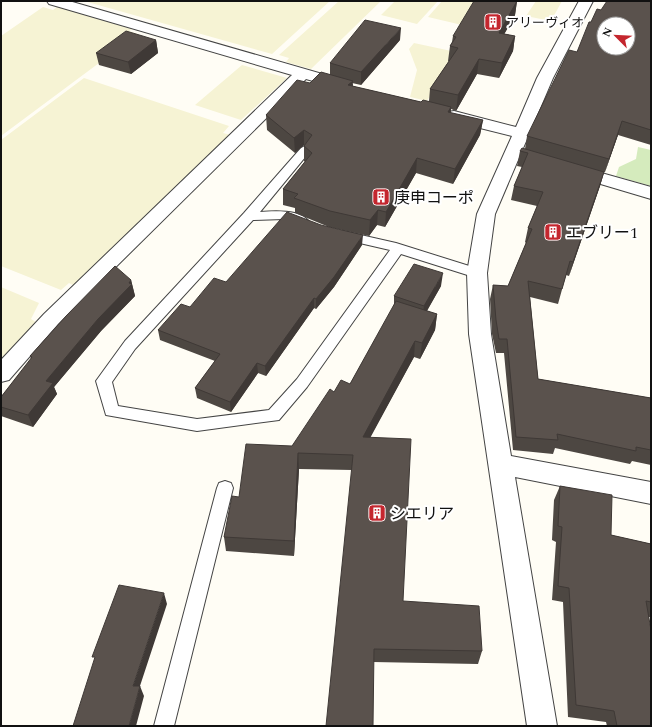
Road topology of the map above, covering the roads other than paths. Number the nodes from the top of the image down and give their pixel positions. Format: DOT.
graph roads {
  1 [pos="54,1"];
  2 [pos="586,1"];
  3 [pos="303,73"];
  4 [pos="361,90"];
  5 [pos="443,113"];
  6 [pos="521,133"];
  7 [pos="305,150"];
  8 [pos="556,165"];
  9 [pos="651,193"];
  10 [pos="249,216"];
  11 [pos="312,226"];
  12 [pos="333,232"];
  13 [pos="398,248"];
  14 [pos="477,273"];
  15 [pos="1,374"];
  16 [pos="502,464"];
  17 [pos="225,488"];
  18 [pos="651,493"];
  19 [pos="164,726"];
  20 [pos="542,726"];
  1 -- 3 [label="street"];
  2 -- 6 [label="street"];
  3 -- 4 [label="street"];
  3 -- 15 [label="street"];
  5 -- 6 [label="street"];
  6 -- 14 [label="street"];
  7 -- 10 [label="lane"];
  8 -- 9 [label="street"];
  10 -- 11 [label="lane"];
  10 -- 13 [label="lane"];
  12 -- 13 [label="lane"];
  13 -- 14 [label="lane"];
  14 -- 16 [label="street"];
  16 -- 18 [label="street"];
  16 -- 20 [label="street"];
  17 -- 19 [label="lane"];
}
